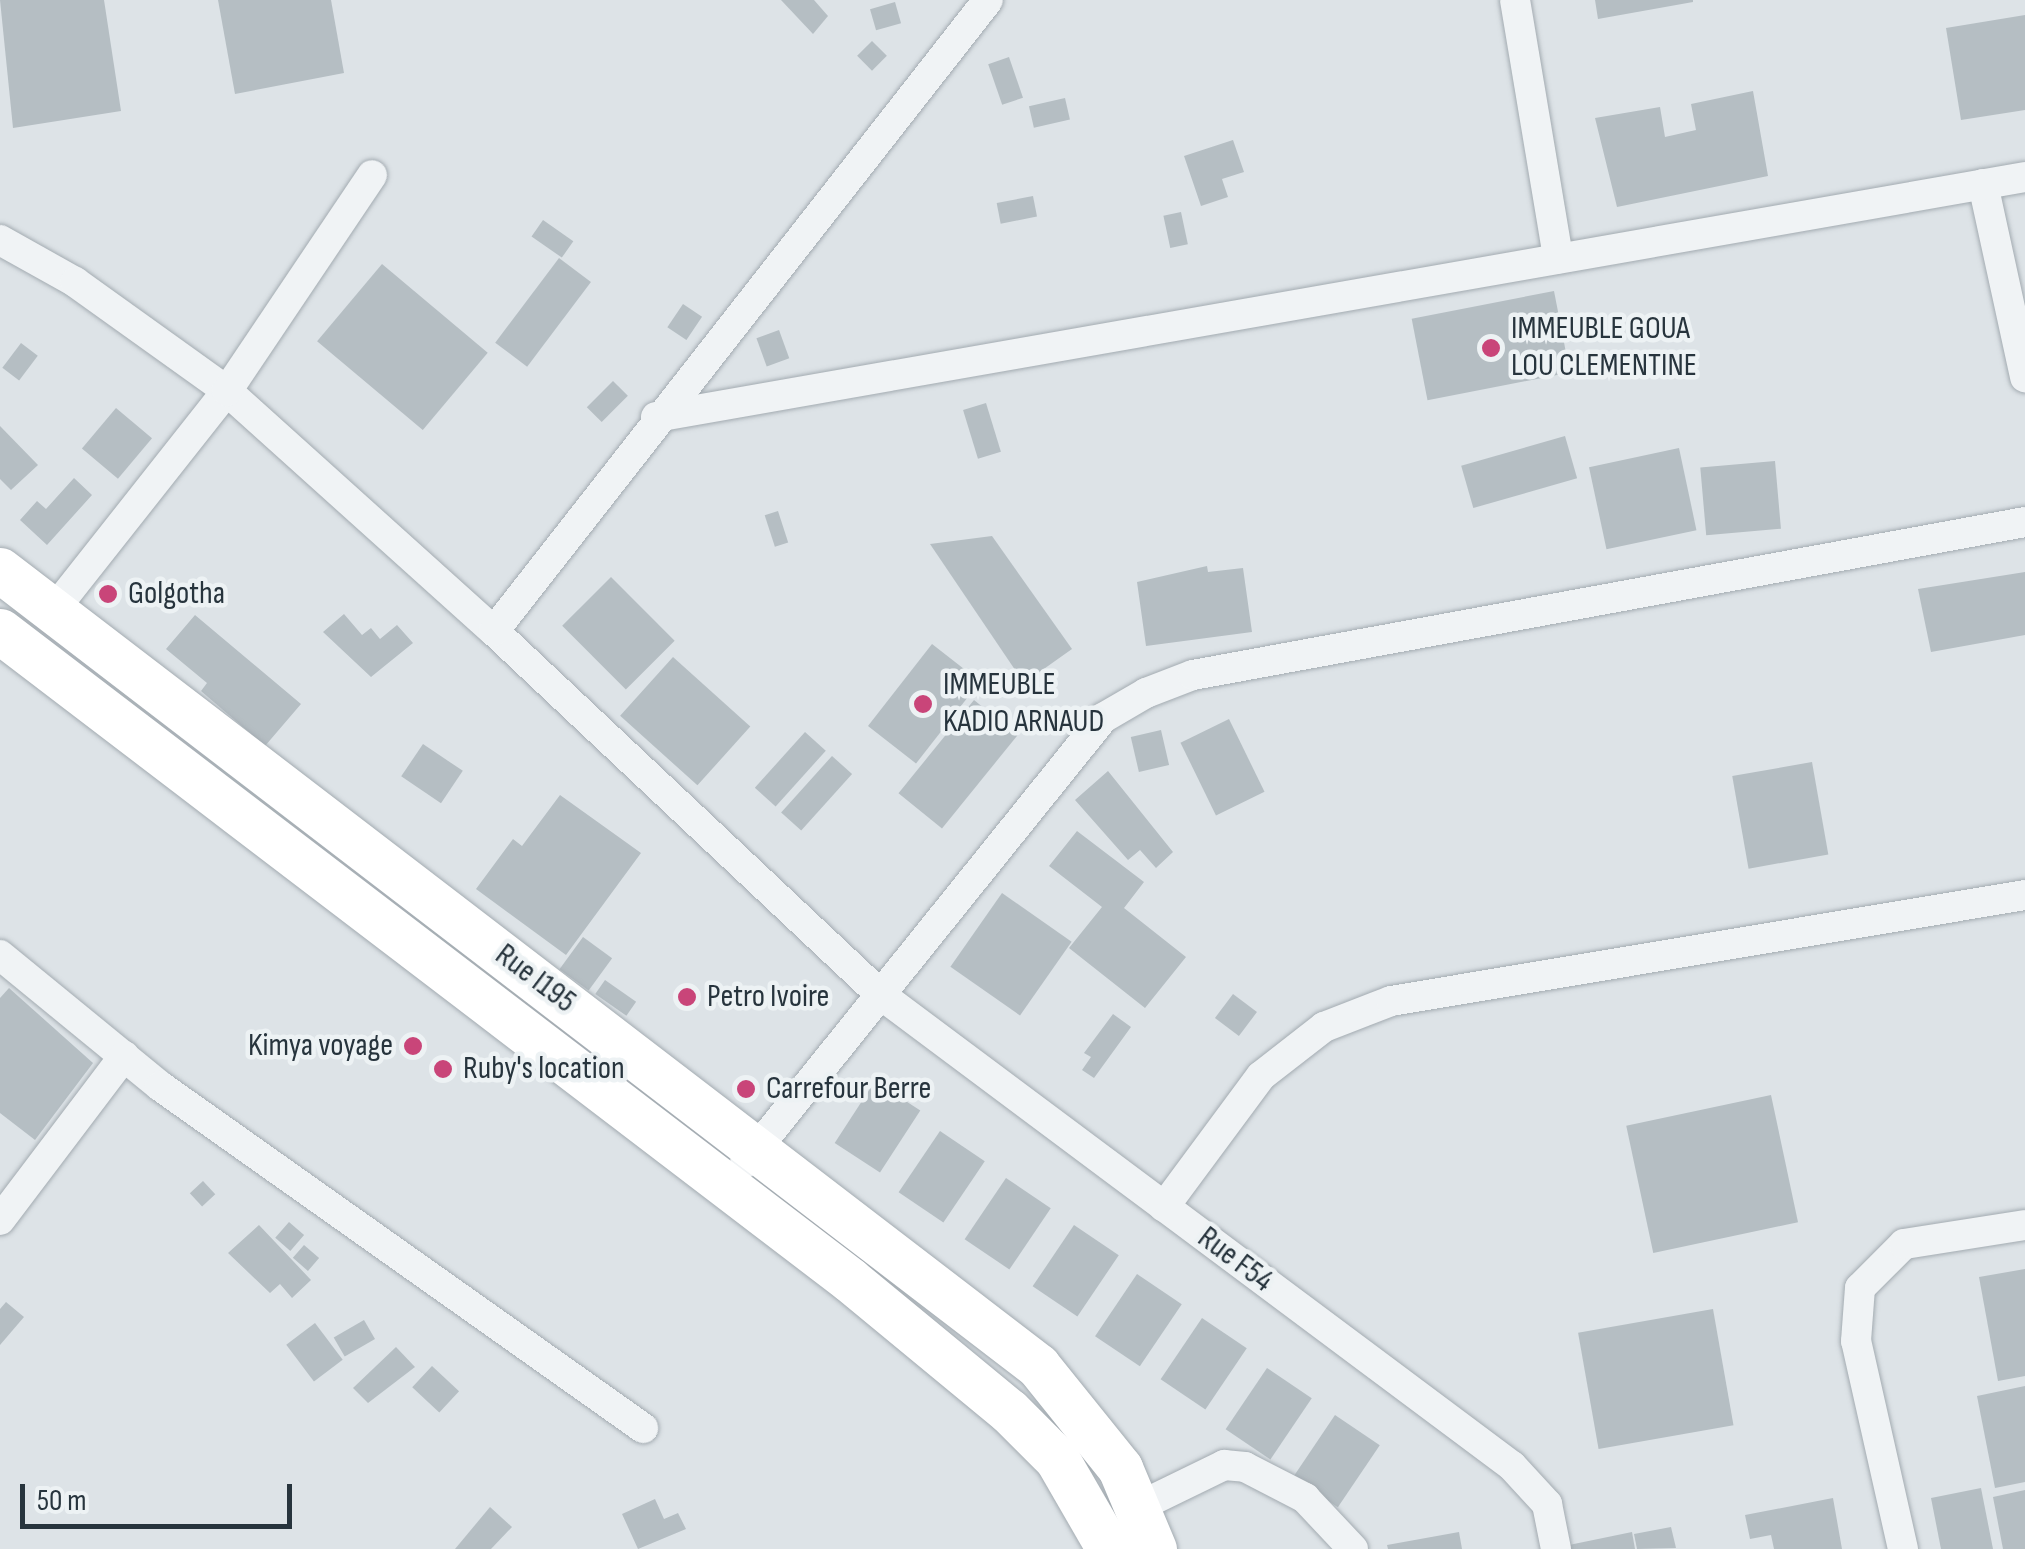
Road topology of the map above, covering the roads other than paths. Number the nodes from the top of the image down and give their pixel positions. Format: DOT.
graph roads {
  1 [pos="988,0"];
  2 [pos="1516,0"];
  3 [pos="372,175"];
  4 [pos="2025,176"];
  5 [pos="1983,184"];
  6 [pos="0,240"];
  7 [pos="1558,258"];
  8 [pos="2025,377"];
  9 [pos="227,391"];
  10 [pos="656,417"];
  11 [pos="2025,522"];
  12 [pos="0,570"];
  13 [pos="53,611"];
  14 [pos="494,630"];
  15 [pos="6,648"];
  16 [pos="2025,895"];
  17 [pos="0,955"];
  18 [pos="880,994"];
  19 [pos="124,1056"];
  20 [pos="756,1147"];
  21 [pos="727,1189"];
  22 [pos="1164,1206"];
  23 [pos="0,1220"];
  24 [pos="2025,1225"];
  25 [pos="643,1428"];
  26 [pos="1138,1507"];
  27 [pos="1109,1549"];
  28 [pos="1154,1549"];
  29 [pos="1353,1549"];
  30 [pos="1556,1549"];
  31 [pos="1902,1549"];
  1 -- 10 [label="street"];
  2 -- 7 [label="street"];
  3 -- 9 [label="street"];
  4 -- 5 [label="street"];
  5 -- 7 [label="street"];
  5 -- 8 [label="street"];
  6 -- 9 [label="street, Rue F54"];
  7 -- 10 [label="street"];
  9 -- 13 [label="street"];
  9 -- 14 [label="street, Rue F54"];
  10 -- 14 [label="street"];
  11 -- 18 [label="street"];
  12 -- 13 [label="main road, Rue I195"];
  13 -- 20 [label="main road, Rue I195"];
  14 -- 18 [label="street, Rue F54"];
  15 -- 21 [label="main road, Rue I195"];
  16 -- 22 [label="street"];
  17 -- 19 [label="street"];
  18 -- 20 [label="street"];
  18 -- 22 [label="street, Rue F54"];
  19 -- 23 [label="street"];
  19 -- 25 [label="street"];
  20 -- 21 [label="street"];
  20 -- 26 [label="main road, Rue I195"];
  21 -- 27 [label="main road, Rue I195"];
  22 -- 30 [label="street, Rue F54"];
  24 -- 31 [label="street"];
  26 -- 28 [label="main road, Rue I195"];
  26 -- 29 [label="street"];
}
